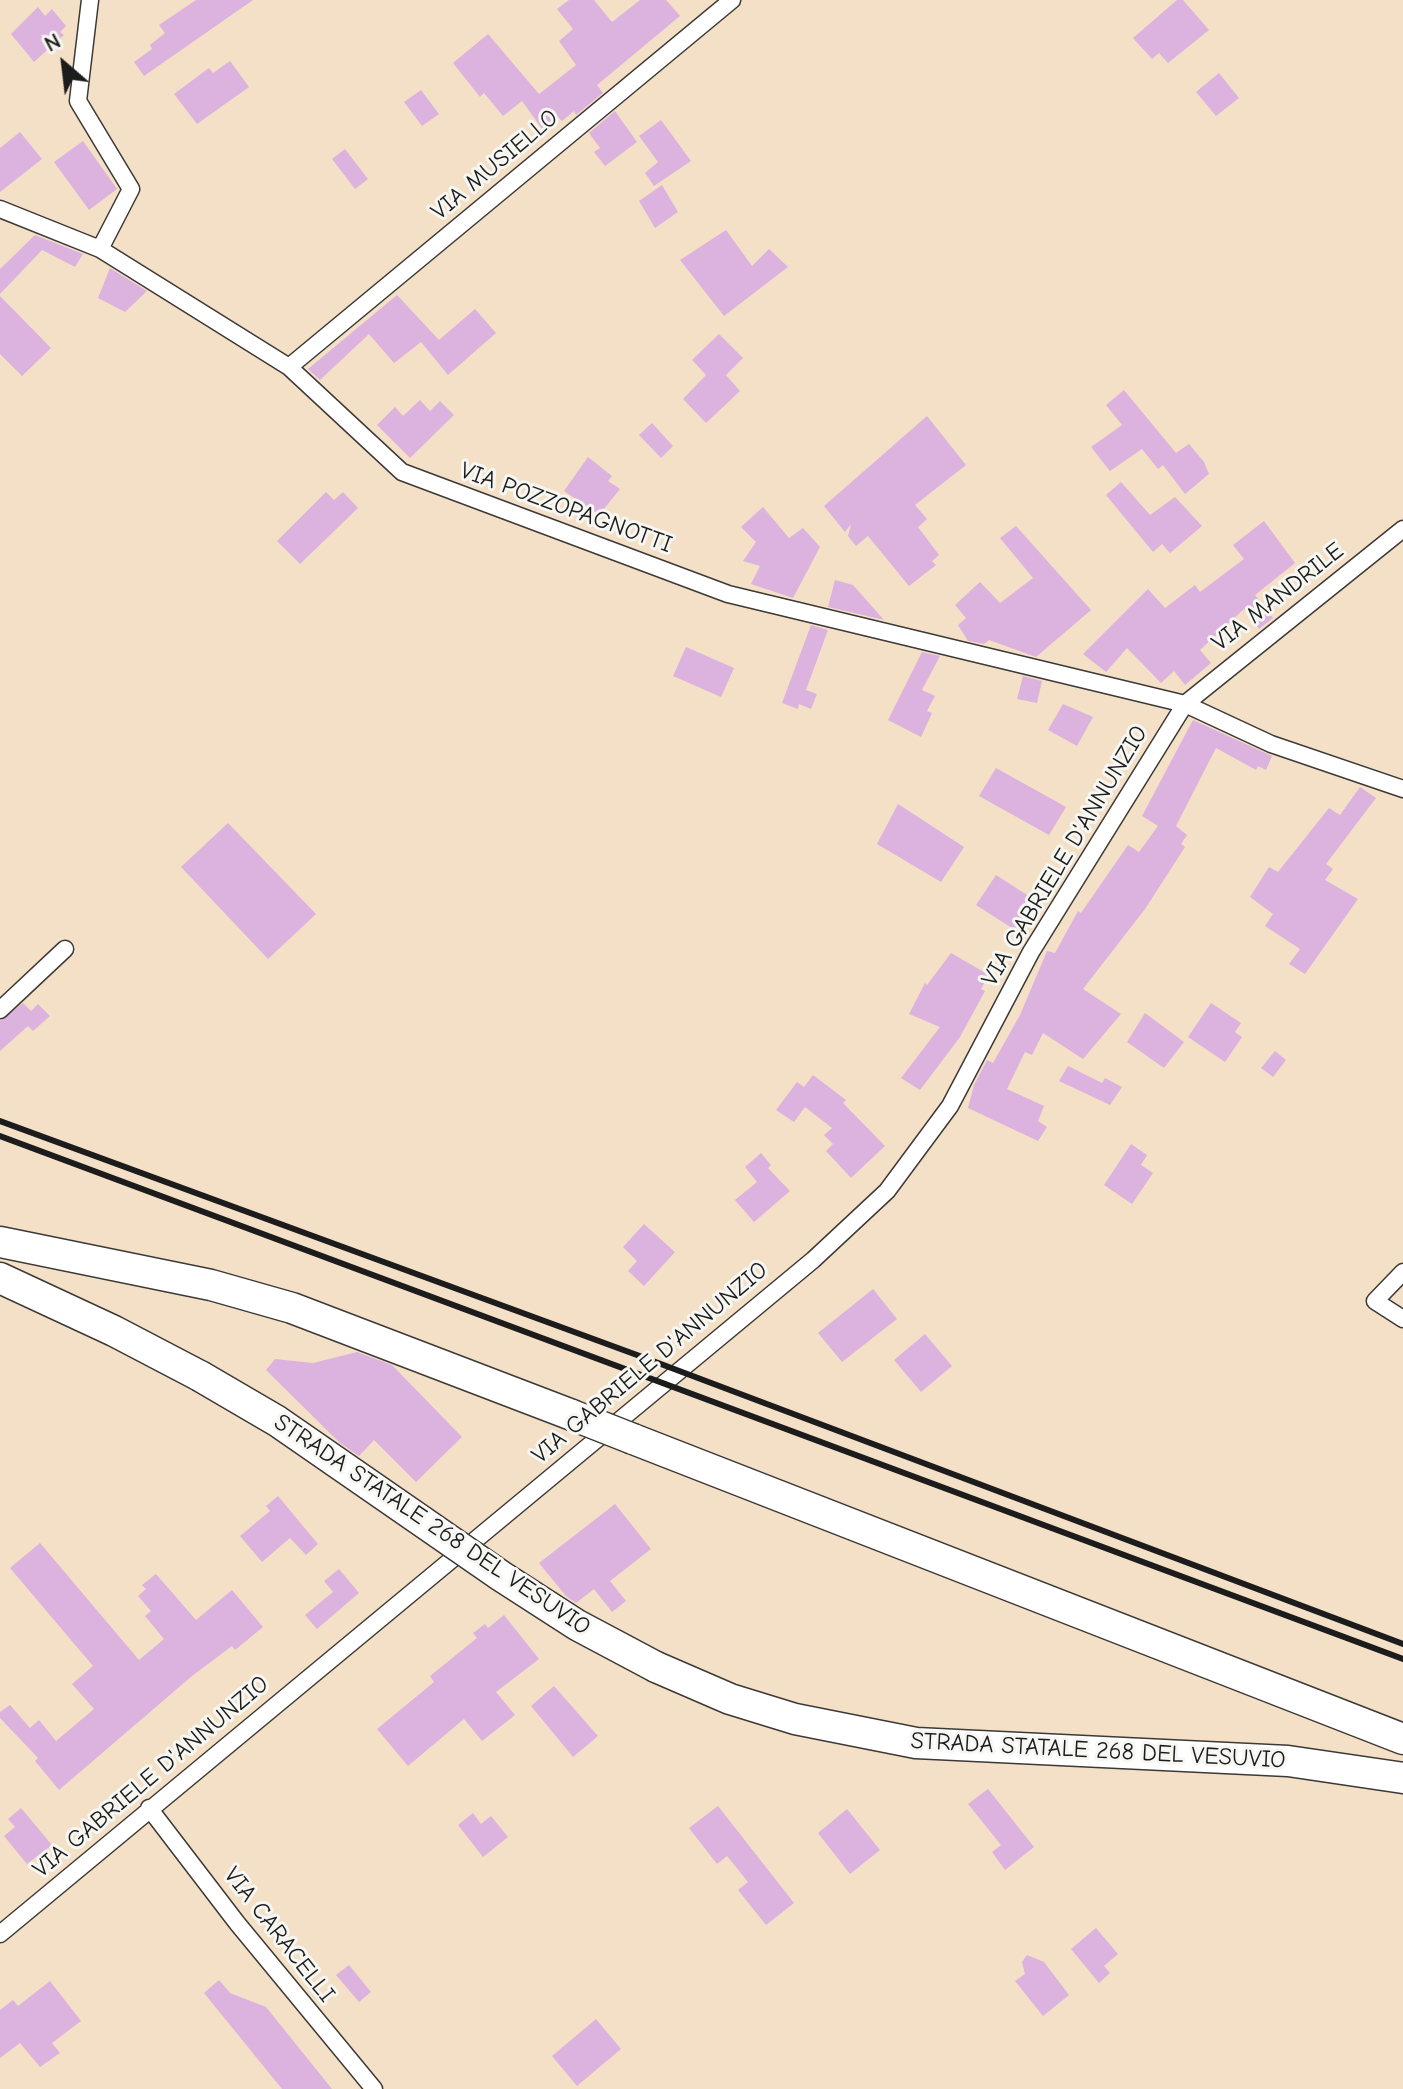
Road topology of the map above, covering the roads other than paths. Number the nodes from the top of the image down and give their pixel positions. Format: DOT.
graph roads {
  1 [pos="90,0"];
  2 [pos="732,0"];
  3 [pos="0,209"];
  4 [pos="100,249"];
  5 [pos="289,367"];
  6 [pos="1403,529"];
  7 [pos="1185,704"];
  8 [pos="1403,789"];
  9 [pos="65,949"];
  10 [pos="0,1010"];
  11 [pos="0,1242"];
  12 [pos="1403,1272"];
  13 [pos="0,1278"];
  14 [pos="1403,1319"];
  15 [pos="1403,1739"];
  16 [pos="1403,1778"];
  17 [pos="149,1808"];
  18 [pos="0,1934"];
  19 [pos="374,2089"];
  1 -- 4 [label="street"];
  2 -- 5 [label="street, VIA MUSIELLO"];
  3 -- 4 [label="street, VIA POZZOPAGNOTTI"];
  4 -- 5 [label="street, VIA POZZOPAGNOTTI"];
  5 -- 7 [label="street, VIA POZZOPAGNOTTI"];
  6 -- 7 [label="street, VIA MANDRILE"];
  7 -- 8 [label="street, VIA POZZOPAGNOTTI"];
  7 -- 17 [label="street, VIA GABRIELE D'ANNUNZIO"];
  9 -- 10 [label="street"];
  11 -- 15 [label="highway, bridge"];
  12 -- 14 [label="street"];
  13 -- 16 [label="highway, STRADA STATALE 268 DEL VESUVIO, bridge"];
  17 -- 18 [label="street, VIA GABRIELE D'ANNUNZIO"];
  17 -- 19 [label="street, VIA CARACELLI"];
}
